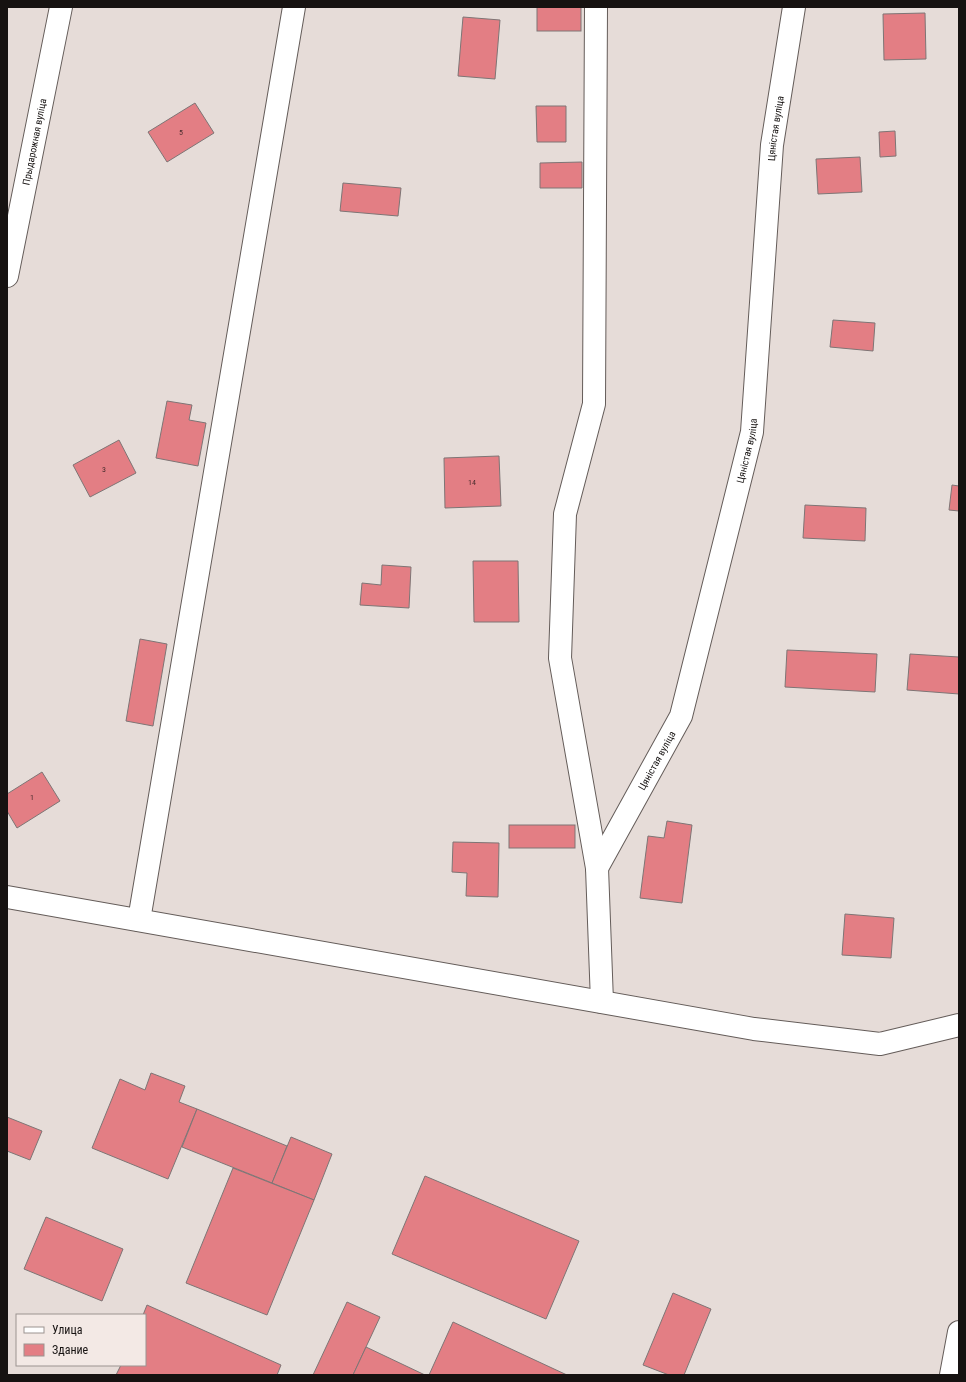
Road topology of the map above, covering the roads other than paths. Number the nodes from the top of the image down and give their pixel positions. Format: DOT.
graph roads {
  1 [pos="61,7"];
  2 [pos="294,7"];
  3 [pos="596,7"];
  4 [pos="794,7"];
  5 [pos="7,276"];
  6 [pos="597,868"];
  7 [pos="7,898"];
  8 [pos="139,920"];
  9 [pos="602,1002"];
  10 [pos="959,1025"];
  11 [pos="959,1332"];
  12 [pos="951,1375"];
  1 -- 5 [label="street, Прыдарожная вуліца"];
  2 -- 8 [label="street"];
  3 -- 6 [label="street"];
  4 -- 6 [label="street, Цяністая вуліца"];
  6 -- 9 [label="street"];
  7 -- 8 [label="street"];
  8 -- 9 [label="street"];
  9 -- 10 [label="street"];
  11 -- 12 [label="street"];
}
